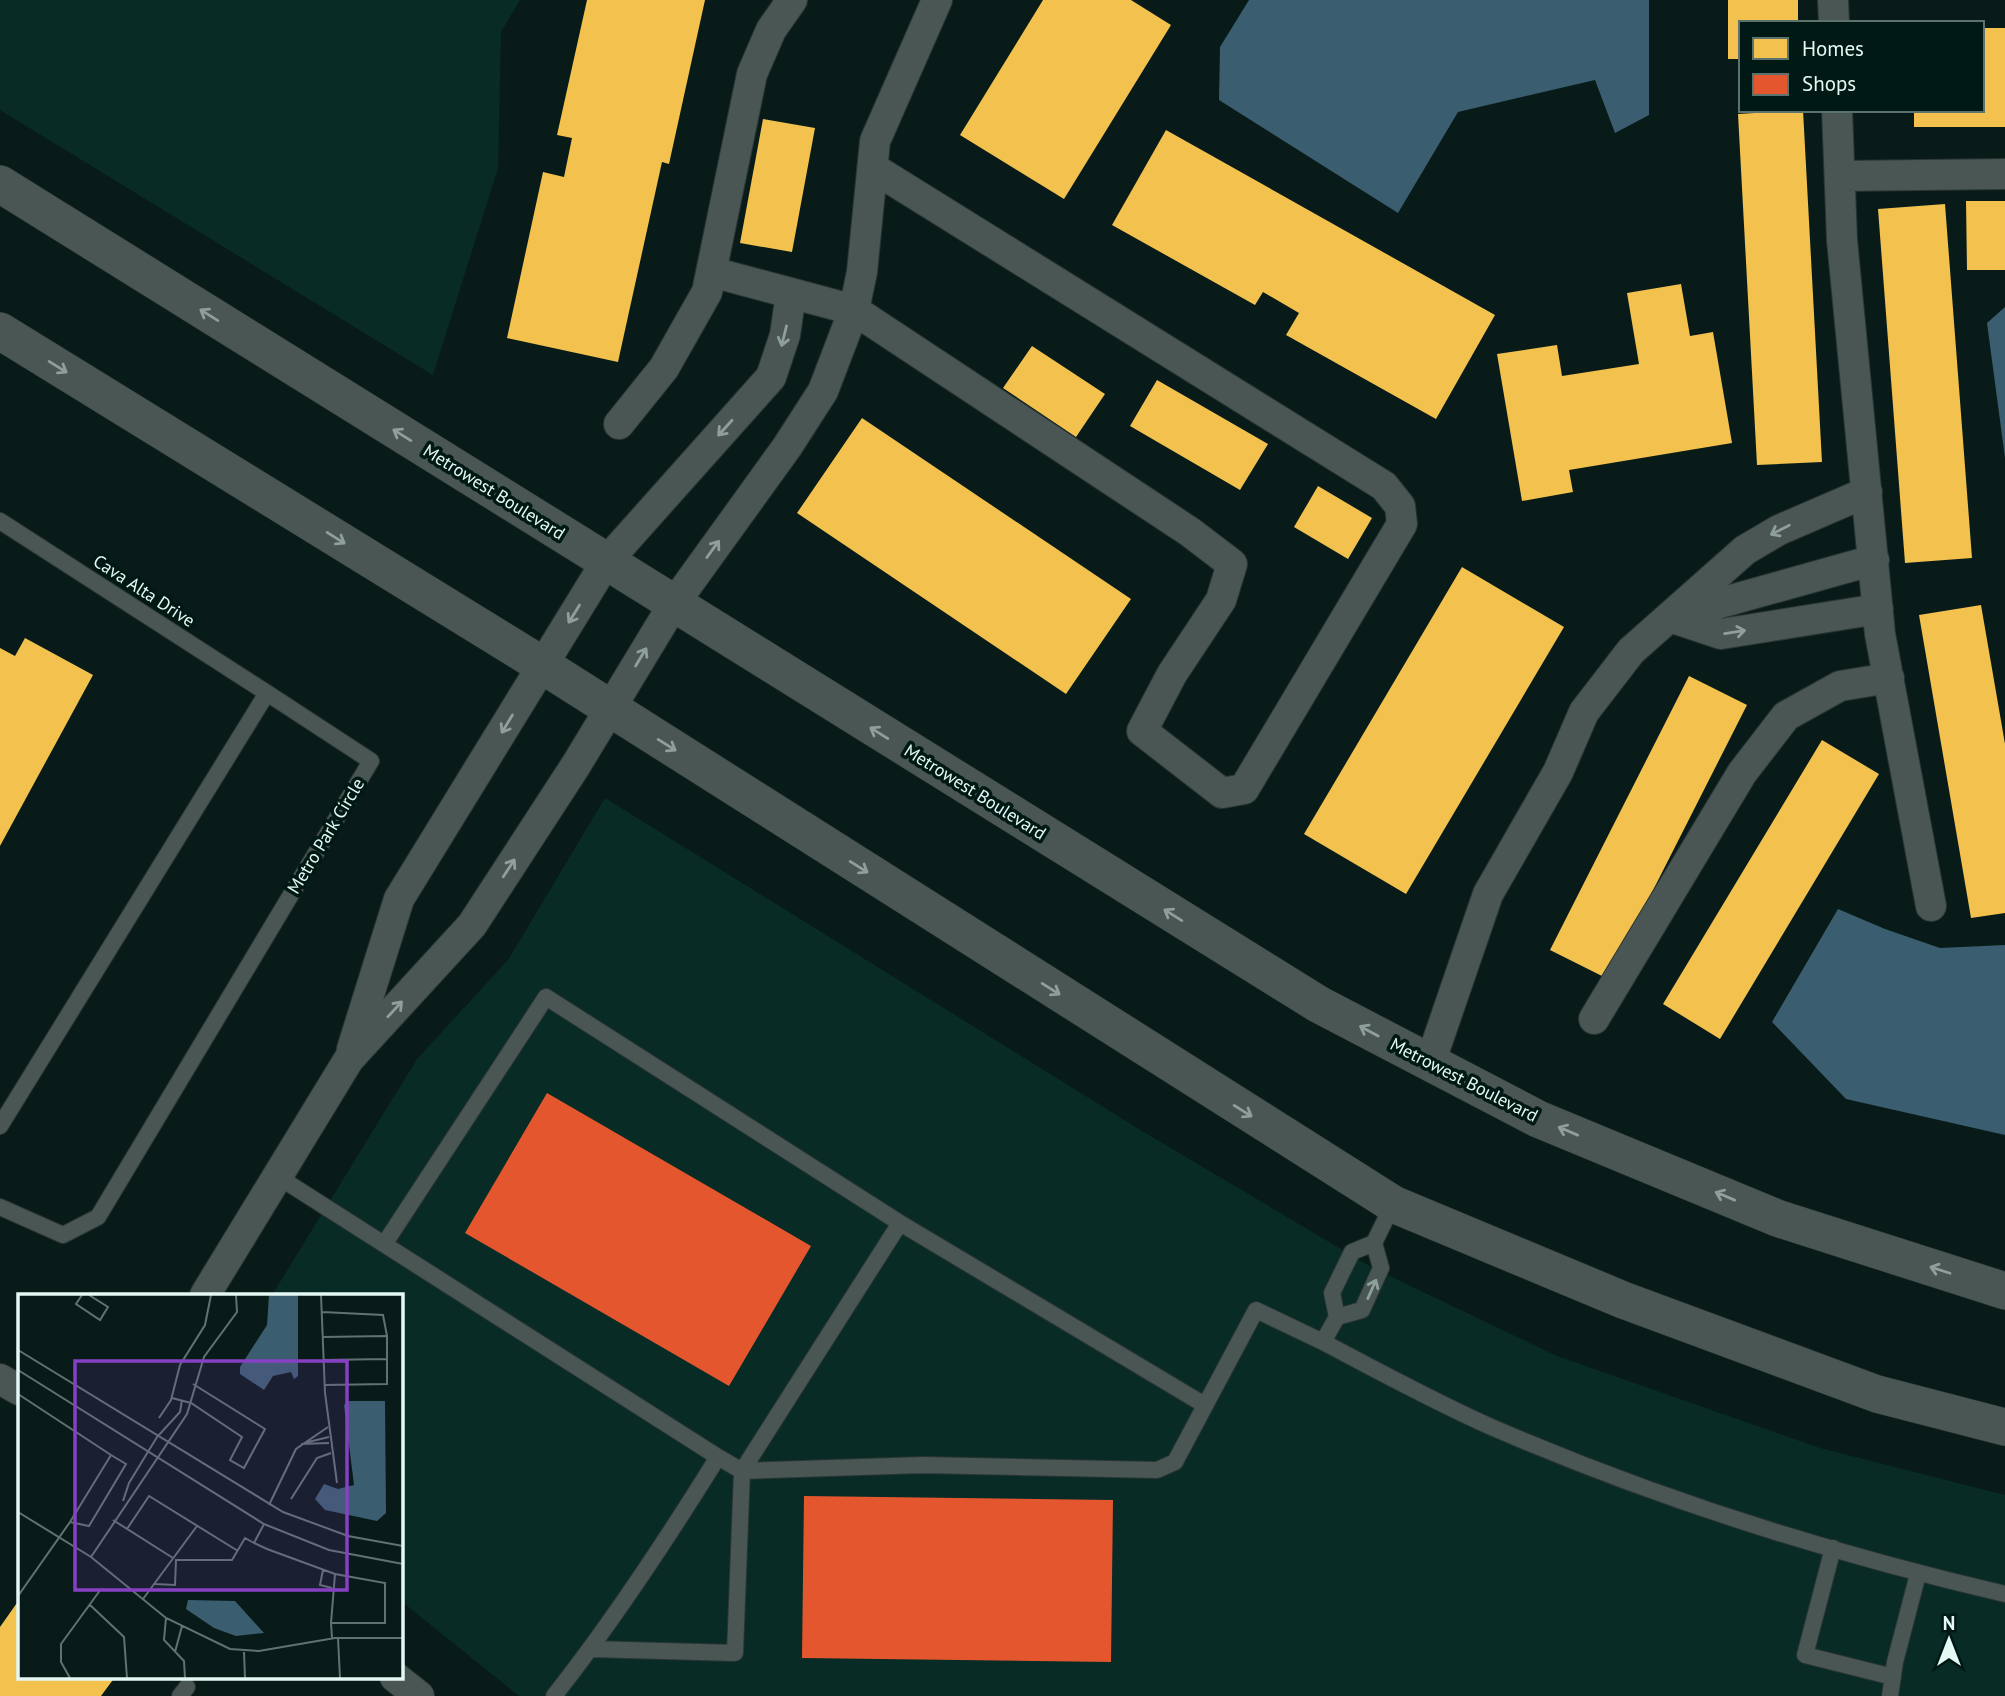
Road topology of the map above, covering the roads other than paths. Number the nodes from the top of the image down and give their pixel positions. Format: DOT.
graph roads {
  1 [pos="792,0"];
  2 [pos="937,0"];
  3 [pos="1833,0"];
  4 [pos="1834,21"];
  5 [pos="1837,112"];
  6 [pos="873,168"];
  7 [pos="2005,174"];
  8 [pos="1840,176"];
  9 [pos="0,184"];
  10 [pos="712,272"];
  11 [pos="791,293"];
  12 [pos="854,310"];
  13 [pos="0,331"];
  14 [pos="619,424"];
  15 [pos="1867,492"];
  16 [pos="0,521"];
  17 [pos="1874,560"];
  18 [pos="606,562"];
  19 [pos="673,605"];
  20 [pos="1878,609"];
  21 [pos="1670,617"];
  22 [pos="542,665"];
  23 [pos="1889,678"];
  24 [pos="267,693"];
  25 [pos="609,709"];
  26 [pos="1931,906"];
  27 [pos="1594,1019"];
  28 [pos="349,1059"];
  29 [pos="1430,1062"];
  30 [pos="0,1126"];
  31 [pos="277,1176"];
  32 [pos="1393,1204"];
  33 [pos="0,1207"];
  34 [pos="901,1223"];
  35 [pos="385,1243"];
  36 [pos="1374,1243"];
  37 [pos="2005,1291"];
  38 [pos="206,1294"];
  39 [pos="1337,1317"];
  40 [pos="1323,1342"];
  41 [pos="0,1379"];
  42 [pos="18,1389"];
  43 [pos="1203,1404"];
  44 [pos="2005,1427"];
  45 [pos="718,1457"];
  46 [pos="742,1471"];
  47 [pos="1833,1548"];
  48 [pos="1918,1574"];
  49 [pos="2005,1594"];
  50 [pos="591,1649"];
  51 [pos="1893,1677"];
  52 [pos="396,1678"];
  53 [pos="419,1696"];
  54 [pos="554,1696"];
  55 [pos="1890,1696"];
  1 -- 10 [label="street"];
  2 -- 6 [label="street"];
  3 -- 4 [label="street"];
  5 -- 8 [label="street"];
  6 -- 12 [label="street"];
  6 -- 12 [label="street"];
  7 -- 8 [label="street"];
  8 -- 15 [label="street"];
  18 -- 9 [label="street, Metrowest Boulevard, one-way"];
  10 -- 11 [label="street"];
  10 -- 14 [label="street"];
  11 -- 12 [label="street"];
  11 -- 18 [label="street, one-way"];
  19 -- 12 [label="street, one-way"];
  13 -- 22 [label="street, one-way"];
  15 -- 17 [label="street"];
  15 -- 21 [label="street, one-way"];
  16 -- 24 [label="lane, Cava Alta Drive"];
  17 -- 20 [label="street"];
  17 -- 21 [label="street"];
  18 -- 19 [label="street, Metrowest Boulevard"];
  18 -- 22 [label="street, one-way"];
  25 -- 19 [label="street, one-way"];
  29 -- 19 [label="street, Metrowest Boulevard, one-way"];
  21 -- 20 [label="street, one-way"];
  20 -- 23 [label="street"];
  21 -- 29 [label="street"];
  22 -- 25 [label="street"];
  22 -- 28 [label="street, one-way"];
  23 -- 26 [label="street"];
  23 -- 27 [label="street"];
  24 -- 30 [label="lane"];
  24 -- 33 [label="lane, Metro Park Circle"];
  28 -- 25 [label="street, one-way"];
  25 -- 32 [label="street, one-way"];
  28 -- 31 [label="street"];
  37 -- 29 [label="street, Metrowest Boulevard, one-way"];
  31 -- 35 [label="lane"];
  31 -- 38 [label="street"];
  32 -- 36 [label="lane"];
  32 -- 44 [label="street"];
  34 -- 35 [label="lane"];
  34 -- 43 [label="lane"];
  34 -- 46 [label="lane"];
  35 -- 45 [label="lane"];
  36 -- 39 [label="lane"];
  39 -- 36 [label="lane, one-way"];
  39 -- 40 [label="lane"];
  40 -- 43 [label="lane"];
  40 -- 47 [label="lane"];
  41 -- 42 [label="street"];
  43 -- 46 [label="lane"];
  45 -- 46 [label="lane"];
  45 -- 50 [label="lane"];
  46 -- 50 [label="lane"];
  47 -- 48 [label="lane"];
  47 -- 51 [label="lane"];
  48 -- 49 [label="lane"];
  48 -- 51 [label="lane"];
  50 -- 54 [label="lane"];
  51 -- 55 [label="lane"];
  52 -- 53 [label="street"];
}
